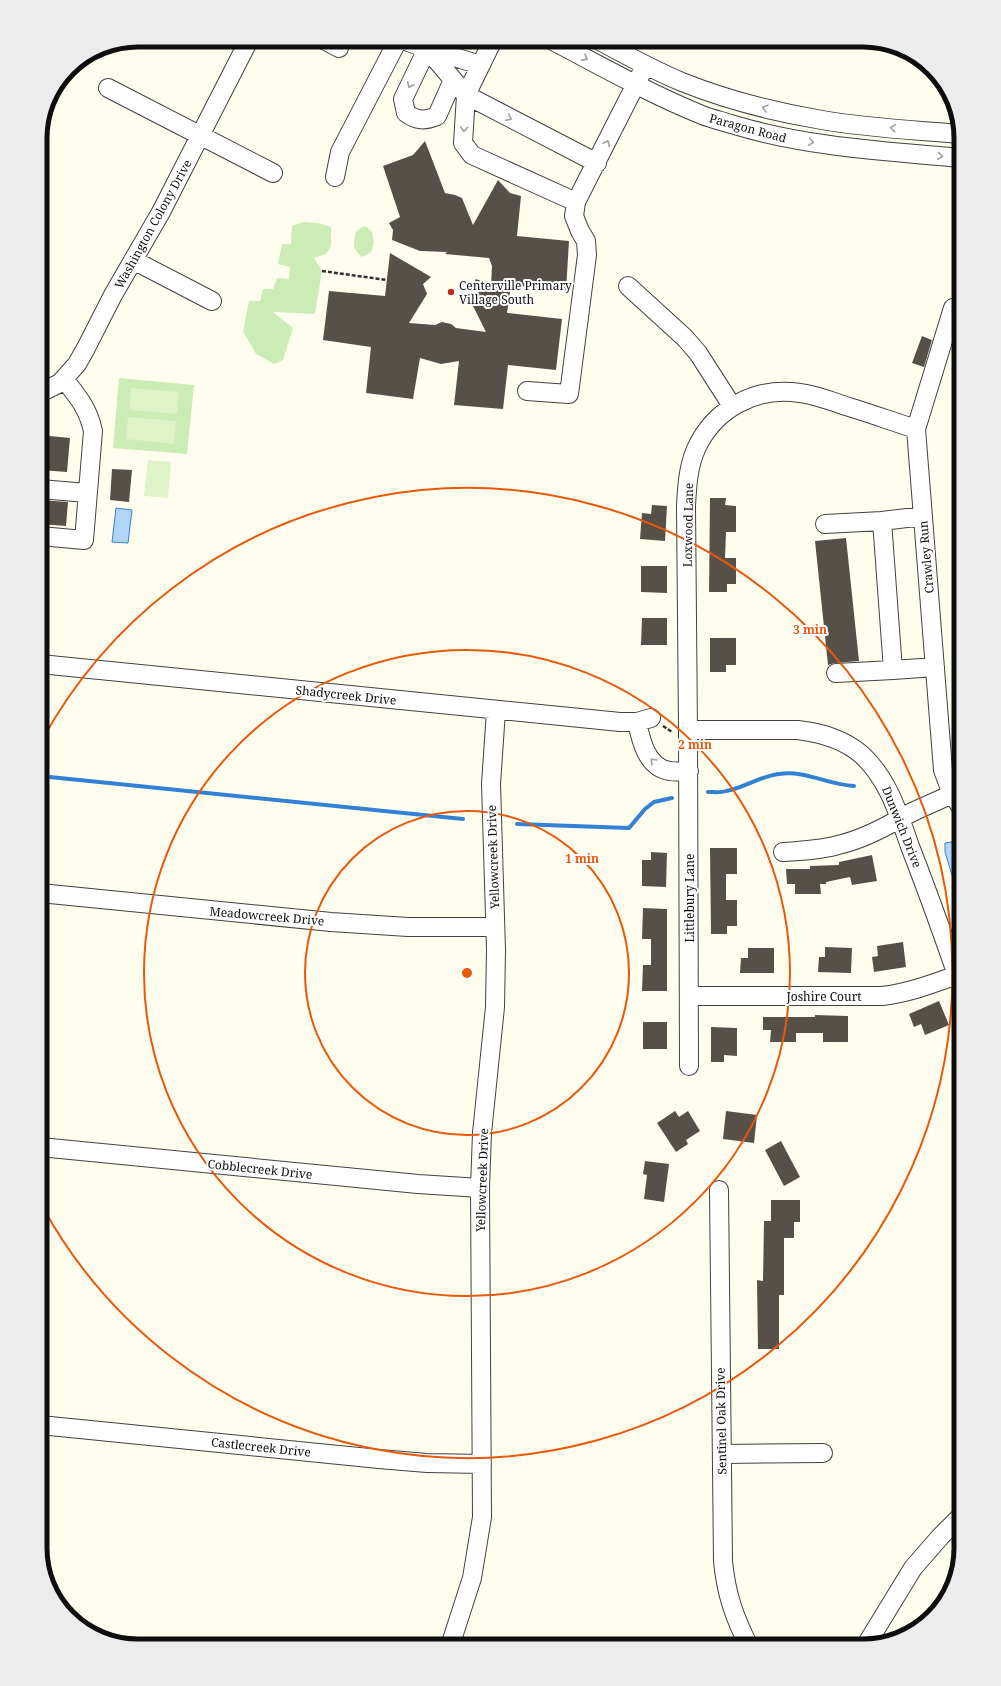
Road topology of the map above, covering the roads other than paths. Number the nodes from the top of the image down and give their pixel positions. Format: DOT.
graph roads {
  1 [pos="245,47"];
  2 [pos="394,47"];
  3 [pos="422,47"];
  4 [pos="490,47"];
  5 [pos="565,47"];
  6 [pos="611,47"];
  7 [pos="427,49"];
  8 [pos="481,65"];
  9 [pos="645,66"];
  10 [pos="453,80"];
  11 [pos="636,84"];
  12 [pos="108,88"];
  13 [pos="466,95"];
  14 [pos="954,133"];
  15 [pos="200,137"];
  16 [pos="954,157"];
  17 [pos="597,163"];
  18 [pos="273,174"];
  19 [pos="335,177"];
  20 [pos="576,202"];
  21 [pos="133,260"];
  22 [pos="628,286"];
  23 [pos="212,301"];
  24 [pos="952,308"];
  25 [pos="64,379"];
  26 [pos="47,390"];
  27 [pos="527,391"];
  28 [pos="732,406"];
  29 [pos="916,429"];
  30 [pos="47,490"];
  31 [pos="87,493"];
  32 [pos="923,516"];
  33 [pos="882,521"];
  34 [pos="825,524"];
  35 [pos="47,537"];
  36 [pos="47,665"];
  37 [pos="935,667"];
  38 [pos="893,670"];
  39 [pos="836,673"];
  40 [pos="496,711"];
  41 [pos="688,730"];
  42 [pos="689,771"];
  43 [pos="954,795"];
  44 [pos="954,801"];
  45 [pos="900,818"];
  46 [pos="783,852"];
  47 [pos="47,894"];
  48 [pos="495,926"];
  49 [pos="954,965"];
  50 [pos="954,980"];
  51 [pos="689,996"];
  52 [pos="689,1066"];
  53 [pos="47,1148"];
  54 [pos="480,1188"];
  55 [pos="719,1190"];
  56 [pos="47,1426"];
  57 [pos="823,1453"];
  58 [pos="722,1454"];
  59 [pos="482,1464"];
  60 [pos="954,1523"];
  61 [pos="870,1638"];
  62 [pos="452,1639"];
  63 [pos="746,1639"];
  1 -- 15 [label="street, Washington Colony Drive"];
  2 -- 19 [label="street"];
  3 -- 7 [label="street"];
  4 -- 8 [label="street"];
  5 -- 11 [label="street, Paragon Road, one-way"];
  6 -- 9 [label="street, Paragon Road"];
  7 -- 8 [label="street"];
  7 -- 10 [label="street"];
  7 -- 10 [label="street, one-way"];
  8 -- 13 [label="street"];
  9 -- 11 [label="street"];
  14 -- 9 [label="street, Paragon Road, one-way"];
  10 -- 13 [label="street"];
  11 -- 16 [label="street, Paragon Road, one-way"];
  17 -- 11 [label="street, one-way"];
  12 -- 15 [label="street"];
  13 -- 17 [label="street, one-way"];
  13 -- 20 [label="street, one-way"];
  15 -- 18 [label="street"];
  15 -- 21 [label="street, Washington Colony Drive"];
  17 -- 20 [label="street"];
  20 -- 27 [label="street"];
  21 -- 23 [label="street"];
  21 -- 25 [label="street, Washington Colony Drive"];
  22 -- 28 [label="street"];
  24 -- 29 [label="street, Crawley Run"];
  25 -- 26 [label="street, Washington Colony Drive"];
  25 -- 31 [label="street"];
  28 -- 29 [label="street, Loxwood Lane"];
  28 -- 41 [label="street, Loxwood Lane"];
  29 -- 32 [label="street, Crawley Run"];
  30 -- 31 [label="street"];
  31 -- 35 [label="street"];
  32 -- 33 [label="street"];
  32 -- 37 [label="street, Crawley Run"];
  33 -- 34 [label="street"];
  33 -- 38 [label="street"];
  36 -- 40 [label="street, Shadycreek Drive"];
  37 -- 38 [label="street"];
  37 -- 43 [label="street, Crawley Run"];
  38 -- 39 [label="street"];
  42 -- 40 [label="street, Shadycreek Drive, one-way"];
  40 -- 48 [label="street, Yellowcreek Drive"];
  41 -- 42 [label="street, Littlebury Lane"];
  41 -- 45 [label="street, Dunwich Drive"];
  42 -- 51 [label="street, Littlebury Lane"];
  44 -- 45 [label="street"];
  45 -- 46 [label="street"];
  45 -- 49 [label="street, Dunwich Drive"];
  47 -- 48 [label="street, Meadowcreek Drive"];
  48 -- 54 [label="street, Yellowcreek Drive"];
  50 -- 51 [label="street, Joshire Court"];
  51 -- 52 [label="street, Littlebury Lane"];
  53 -- 54 [label="street, Cobblecreek Drive"];
  54 -- 59 [label="street, Yellowcreek Drive"];
  55 -- 58 [label="street, Sentinel Oak Drive"];
  56 -- 59 [label="street, Castlecreek Drive"];
  57 -- 58 [label="street"];
  58 -- 63 [label="street, Sentinel Oak Drive"];
  59 -- 62 [label="street, Yellowcreek Drive"];
  60 -- 61 [label="street"];
}
